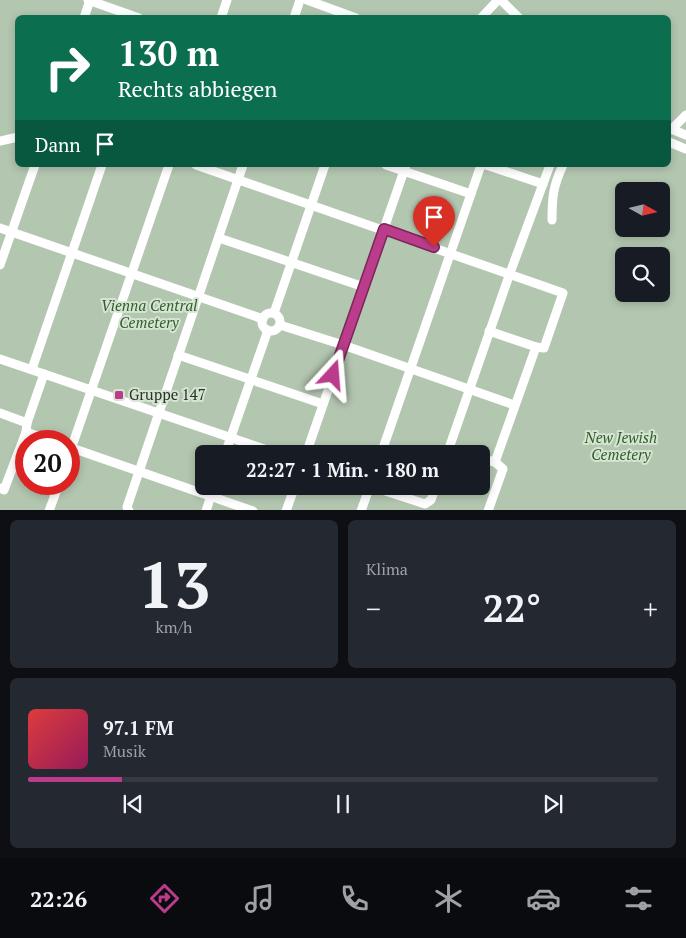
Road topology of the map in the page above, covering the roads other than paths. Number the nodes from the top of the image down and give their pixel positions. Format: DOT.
graph roads {
  1 [pos="89,0"];
  2 [pos="227,0"];
  3 [pos="300,0"];
  4 [pos="307,0"];
  5 [pos="500,0"];
  6 [pos="85,15"];
  7 [pos="131,15"];
  8 [pos="221,15"];
  9 [pos="295,15"];
  10 [pos="348,15"];
  11 [pos="484,15"];
  12 [pos="516,15"];
  13 [pos="686,115"];
  14 [pos="671,128"];
  15 [pos="671,129"];
  16 [pos="686,135"];
  17 [pos="15,138"];
  18 [pos="0,141"];
  19 [pos="671,143"];
  20 [pos="686,149"];
  21 [pos="33,167"];
  22 [pos="101,167"];
  23 [pos="167,167"];
  24 [pos="202,167"];
  25 [pos="243,167"];
  26 [pos="324,167"];
  27 [pos="480,167"];
  28 [pos="492,167"];
  29 [pos="549,167"];
  30 [pos="562,167"];
  31 [pos="405,168"];
  32 [pos="238,180"];
  33 [pos="543,184"];
  34 [pos="471,194"];
  35 [pos="311,205"];
  36 [pos="552,220"];
  37 [pos="0,228"];
  38 [pos="384,229"];
  39 [pos="11,232"];
  40 [pos="219,238"];
  41 [pos="72,253"];
  42 [pos="451,253"];
  43 [pos="291,262"];
  44 [pos="0,265"];
  45 [pos="131,273"];
  46 [pos="510,273"];
  47 [pos="364,287"];
  48 [pos="198,297"];
  49 [pos="274,313"];
  50 [pos="263,319"];
  51 [pos="280,325"];
  52 [pos="268,330"];
  53 [pos="490,331"];
  54 [pos="343,345"];
  55 [pos="536,348"];
  56 [pos="178,354"];
  57 [pos="0,358"];
  58 [pos="32,370"];
  59 [pos="410,370"];
  60 [pos="44,374"];
  61 [pos="251,379"];
  62 [pos="92,390"];
  63 [pos="469,390"];
  64 [pos="323,404"];
  65 [pos="514,405"];
  66 [pos="0,413"];
  67 [pos="158,413"];
  68 [pos="26,427"];
  69 [pos="32,430"];
  70 [pos="77,430"];
  71 [pos="231,438"];
  72 [pos="228,445"];
  73 [pos="252,445"];
  74 [pos="309,445"];
  75 [pos="384,445"];
  76 [pos="450,445"];
  77 [pos="80,453"];
  78 [pos="490,461"];
  79 [pos="495,462"];
  80 [pos="139,471"];
  81 [pos="0,488"];
  82 [pos="54,495"];
  83 [pos="292,495"];
  84 [pos="367,495"];
  85 [pos="390,495"];
  86 [pos="433,495"];
  87 [pos="211,496"];
  88 [pos="415,506"];
  89 [pos="49,510"];
  90 [pos="128,510"];
  91 [pos="206,510"];
  92 [pos="253,510"];
  93 [pos="286,510"];
  94 [pos="361,510"];
  95 [pos="488,510"];
  1 -- 6 [label="lane"];
  1 -- 7 [label="lane"];
  2 -- 8 [label="lane"];
  3 -- 9 [label="lane"];
  4 -- 10 [label="lane"];
  5 -- 11 [label="lane"];
  5 -- 12 [label="lane"];
  13 -- 14 [label="lane"];
  15 -- 16 [label="lane"];
  17 -- 18 [label="lane"];
  19 -- 20 [label="lane"];
  21 -- 39 [label="lane"];
  22 -- 41 [label="lane"];
  23 -- 45 [label="lane"];
  24 -- 32 [label="lane"];
  25 -- 32 [label="lane"];
  26 -- 35 [label="lane"];
  27 -- 34 [label="lane"];
  28 -- 33 [label="lane"];
  29 -- 33 [label="lane"];
  30 -- 36 [label="lane"];
  31 -- 34 [label="lane"];
  31 -- 38 [label="lane"];
  32 -- 35 [label="lane"];
  32 -- 40 [label="lane"];
  33 -- 46 [label="lane"];
  34 -- 42 [label="lane"];
  35 -- 38 [label="lane"];
  35 -- 43 [label="lane"];
  37 -- 39 [label="lane"];
  38 -- 42 [label="lane"];
  38 -- 47 [label="lane"];
  39 -- 41 [label="lane"];
  39 -- 44 [label="lane"];
  40 -- 43 [label="lane"];
  40 -- 48 [label="lane"];
  41 -- 45 [label="lane"];
  41 -- 58 [label="lane"];
  42 -- 46 [label="lane"];
  42 -- 59 [label="lane"];
  43 -- 47 [label="lane"];
  43 -- 49 [label="lane"];
  45 -- 48 [label="lane"];
  45 -- 62 [label="lane"];
  46 -- 53 [label="lane"];
  46 -- 55 [label="lane"];
  47 -- 54 [label="lane"];
  48 -- 50 [label="lane"];
  48 -- 56 [label="lane"];
  49 -- 50 [label="lane"];
  49 -- 51 [label="lane"];
  50 -- 52 [label="lane"];
  51 -- 52 [label="lane"];
  51 -- 54 [label="lane"];
  52 -- 61 [label="lane"];
  53 -- 55 [label="lane"];
  53 -- 63 [label="lane"];
  54 -- 59 [label="lane"];
  54 -- 64 [label="lane"];
  55 -- 65 [label="lane"];
  56 -- 61 [label="lane"];
  56 -- 67 [label="lane"];
  57 -- 58 [label="lane"];
  58 -- 60 [label="lane"];
  59 -- 63 [label="lane"];
  59 -- 75 [label="lane"];
  60 -- 62 [label="lane"];
  60 -- 68 [label="lane"];
  61 -- 64 [label="lane"];
  61 -- 71 [label="lane"];
  62 -- 67 [label="lane"];
  62 -- 70 [label="lane"];
  63 -- 65 [label="lane"];
  63 -- 76 [label="lane"];
  64 -- 74 [label="lane"];
  65 -- 79 [label="lane"];
  66 -- 68 [label="lane"];
  67 -- 71 [label="lane"];
  67 -- 80 [label="lane"];
  68 -- 69 [label="lane"];
  68 -- 81 [label="lane"];
  71 -- 72 [label="lane"];
  71 -- 73 [label="lane"];
  77 -- 80 [label="lane"];
  78 -- 79 [label="lane"];
  79 -- 95 [label="lane"];
  80 -- 87 [label="lane"];
  80 -- 90 [label="lane"];
  82 -- 89 [label="lane"];
  83 -- 93 [label="lane"];
  84 -- 94 [label="lane"];
  85 -- 88 [label="lane"];
  86 -- 88 [label="lane"];
  87 -- 91 [label="lane"];
  87 -- 92 [label="lane"];
}
